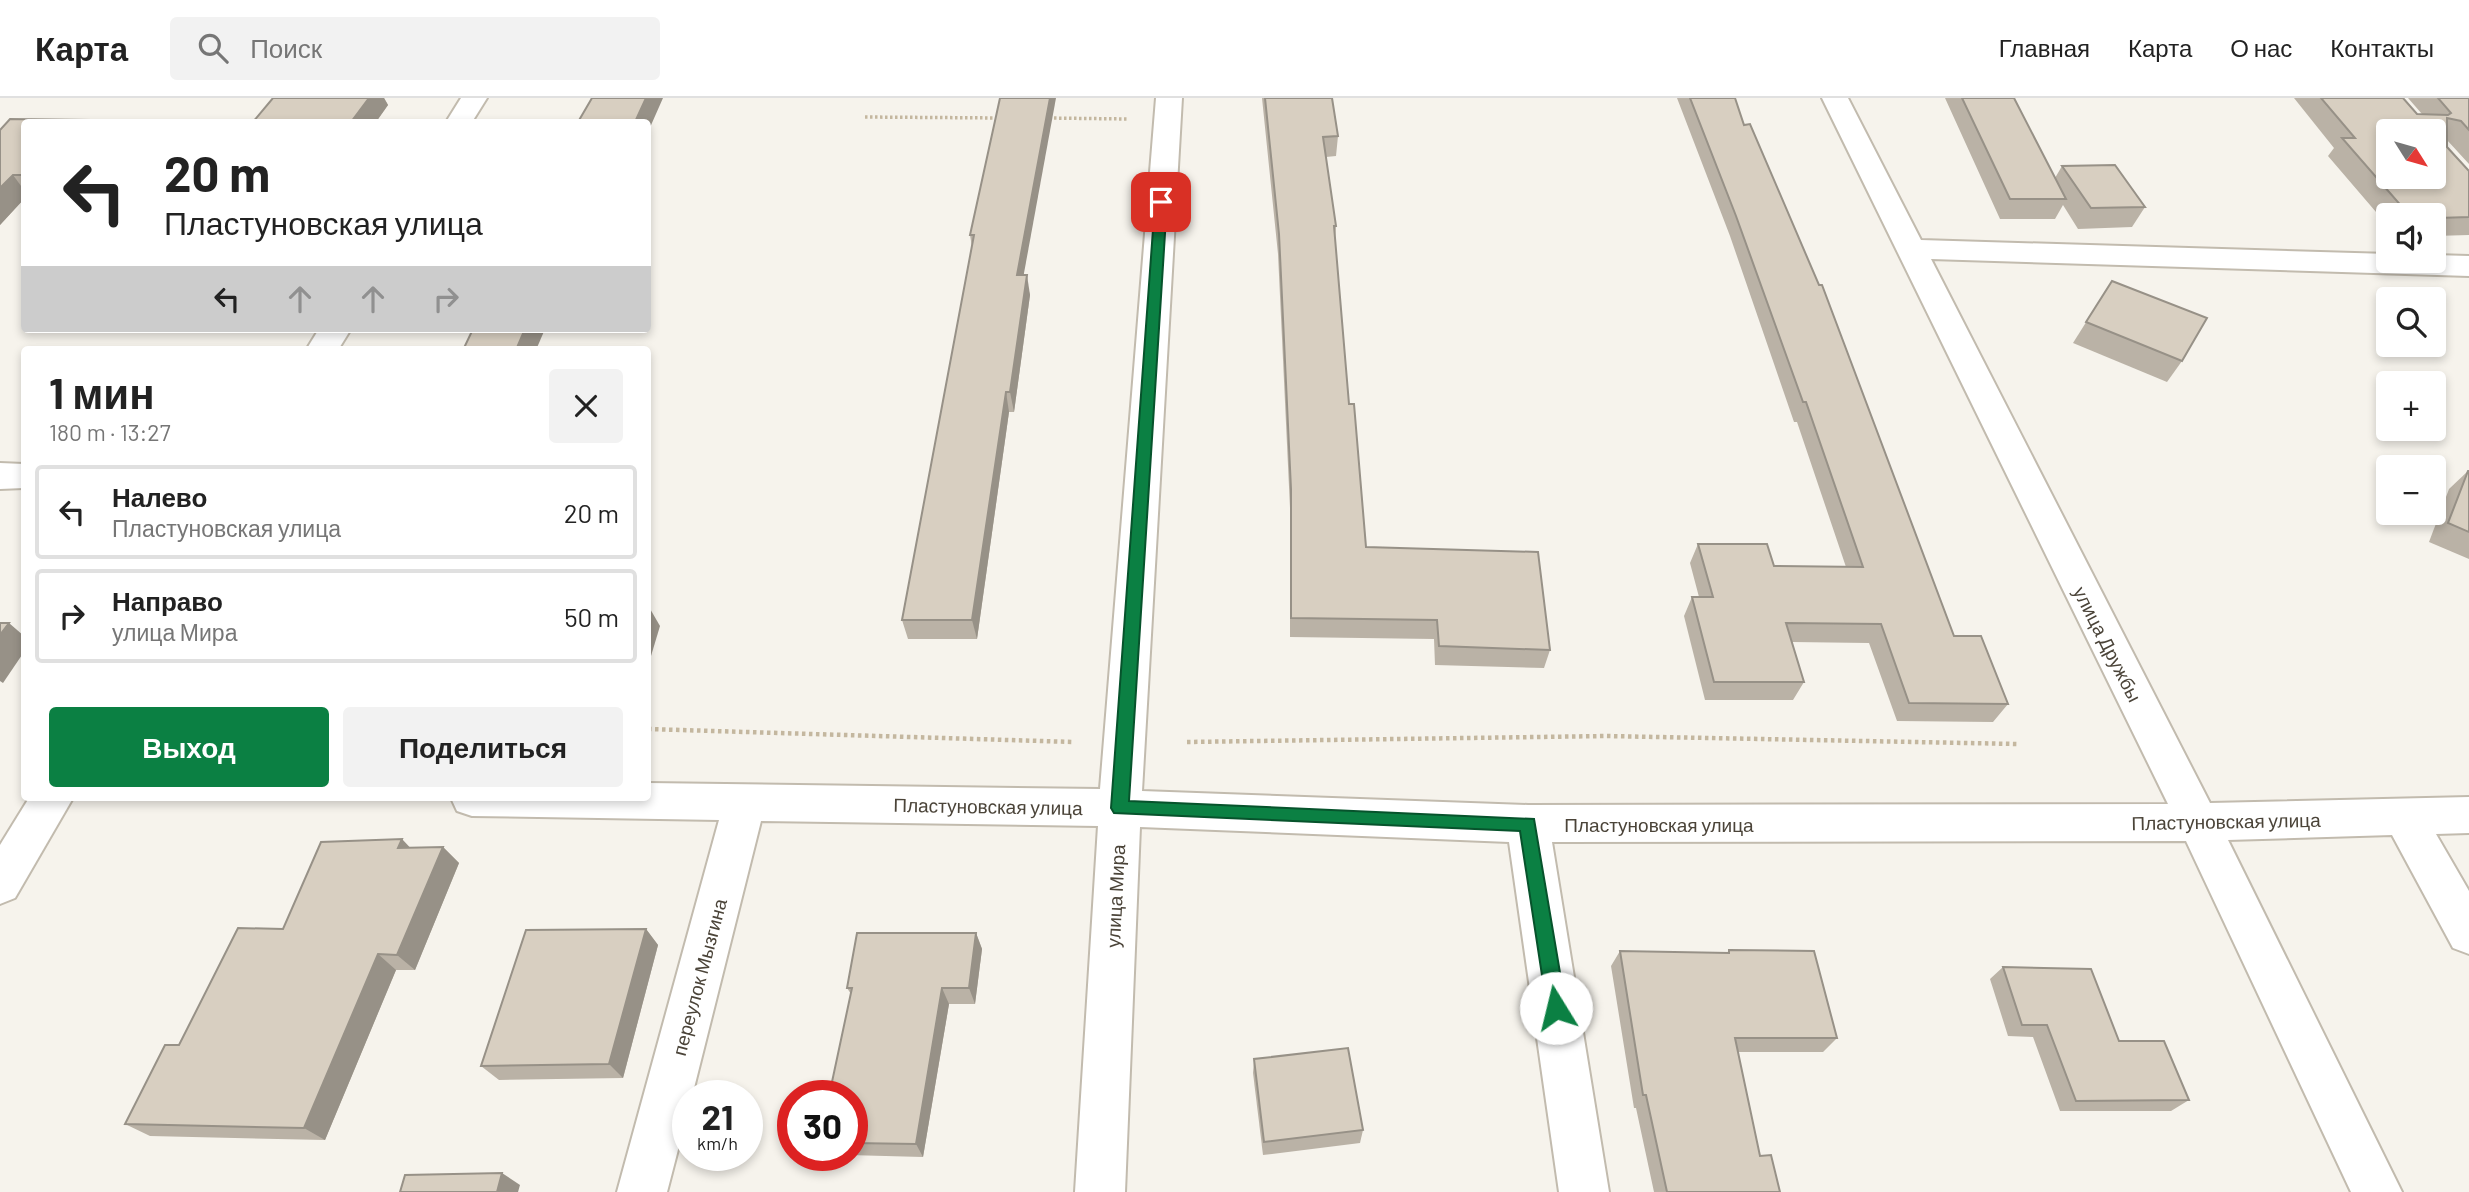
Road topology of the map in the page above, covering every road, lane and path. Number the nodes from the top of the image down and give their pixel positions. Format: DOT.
graph roads {
  1 [pos="474,98"];
  2 [pos="1835,98"];
  3 [pos="1168,109"];
  4 [pos="865,117"];
  5 [pos="1002,118"];
  6 [pos="1044,118"];
  7 [pos="462,119"];
  8 [pos="1910,249"];
  9 [pos="2469,266"];
  10 [pos="0,476"];
  11 [pos="21,476"];
  12 [pos="651,729"];
  13 [pos="1074,742"];
  14 [pos="1187,742"];
  15 [pos="2018,744"];
  16 [pos="50,801"];
  17 [pos="636,801"];
  18 [pos="745,803"];
  19 [pos="1120,808"];
  20 [pos="2469,815"];
  21 [pos="2404,817"];
  22 [pos="2198,822"];
  23 [pos="1528,824"];
  24 [pos="0,884"];
  25 [pos="2469,933"];
  26 [pos="642,1192"];
  27 [pos="1100,1192"];
  28 [pos="1584,1192"];
  29 [pos="2378,1192"];
  1 -- 7 [label="street"];
  2 -- 8 [label="street, улица Дружбы"];
  3 -- 6 [label="path"];
  3 -- 19 [label="street, улица Мира"];
  4 -- 5 [label="path"];
  8 -- 9 [label="street"];
  8 -- 22 [label="street, улица Дружбы"];
  10 -- 11 [label="street"];
  12 -- 13 [label="path"];
  14 -- 15 [label="path"];
  16 -- 24 [label="street"];
  17 -- 18 [label="street, Пластуновская улица"];
  18 -- 19 [label="street, Пластуновская улица"];
  18 -- 26 [label="street, переулок Мызгина"];
  19 -- 23 [label="street, Пластуновская улица"];
  19 -- 27 [label="street, улица Мира"];
  20 -- 21 [label="street, Пластуновская улица"];
  21 -- 22 [label="street, Пластуновская улица"];
  21 -- 25 [label="street"];
  22 -- 23 [label="street, Пластуновская улица"];
  22 -- 29 [label="street, улица Дружбы"];
  23 -- 28 [label="street"];
}
